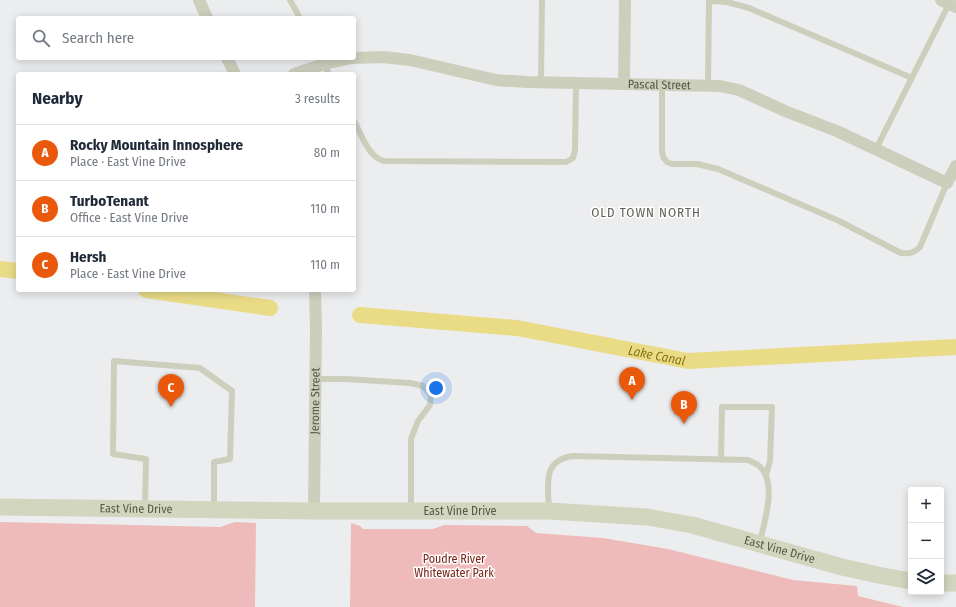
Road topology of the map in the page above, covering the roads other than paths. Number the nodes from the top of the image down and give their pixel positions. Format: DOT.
graph roads {
  1 [pos="199,0"];
  2 [pos="290,0"];
  3 [pos="537,0"];
  4 [pos="542,0"];
  5 [pos="625,0"];
  6 [pos="709,0"];
  7 [pos="949,4"];
  8 [pos="205,16"];
  9 [pos="299,16"];
  10 [pos="356,58"];
  11 [pos="228,60"];
  12 [pos="345,60"];
  13 [pos="324,65"];
  14 [pos="234,72"];
  15 [pos="301,72"];
  16 [pos="912,78"];
  17 [pos="541,83"];
  18 [pos="576,83"];
  19 [pos="624,84"];
  20 [pos="662,85"];
  21 [pos="708,86"];
  22 [pos="356,125"];
  23 [pos="876,149"];
  24 [pos="956,166"];
  25 [pos="951,181"];
  26 [pos="315,292"];
  27 [pos="316,379"];
  28 [pos="721,460"];
  29 [pos="766,475"];
  30 [pos="0,507"];
  31 [pos="145,509"];
  32 [pos="214,510"];
  33 [pos="314,511"];
  34 [pos="410,511"];
  35 [pos="549,511"];
  36 [pos="759,543"];
  37 [pos="908,581"];
  38 [pos="944,582"];
  39 [pos="956,583"];
  1 -- 8 [label="street"];
  2 -- 9 [label="lane"];
  3 -- 4 [label="lane"];
  4 -- 17 [label="lane"];
  5 -- 19 [label="street"];
  6 -- 16 [label="lane"];
  6 -- 21 [label="lane"];
  7 -- 16 [label="lane"];
  10 -- 17 [label="street, Pascal Street"];
  11 -- 14 [label="street"];
  12 -- 13 [label="street, Pascal Street"];
  13 -- 15 [label="street, Pascal Street"];
  16 -- 23 [label="lane"];
  17 -- 18 [label="street, Pascal Street"];
  18 -- 19 [label="street, Pascal Street"];
  18 -- 22 [label="lane"];
  19 -- 20 [label="street, Pascal Street"];
  20 -- 21 [label="street, Pascal Street"];
  20 -- 25 [label="lane"];
  21 -- 23 [label="street, Pascal Street"];
  23 -- 25 [label="street, Pascal Street"];
  24 -- 25 [label="street"];
  26 -- 27 [label="street, Jerome Street"];
  27 -- 33 [label="street, Jerome Street"];
  27 -- 34 [label="lane"];
  28 -- 29 [label="lane"];
  28 -- 29 [label="lane"];
  28 -- 35 [label="lane"];
  29 -- 36 [label="lane"];
  30 -- 31 [label="main road, East Vine Drive"];
  31 -- 32 [label="main road, East Vine Drive"];
  31 -- 32 [label="lane"];
  32 -- 33 [label="main road, East Vine Drive"];
  33 -- 34 [label="main road, East Vine Drive"];
  34 -- 35 [label="main road, East Vine Drive"];
  35 -- 36 [label="main road, East Vine Drive"];
  36 -- 37 [label="main road, East Vine Drive"];
  38 -- 39 [label="main road"];
}
